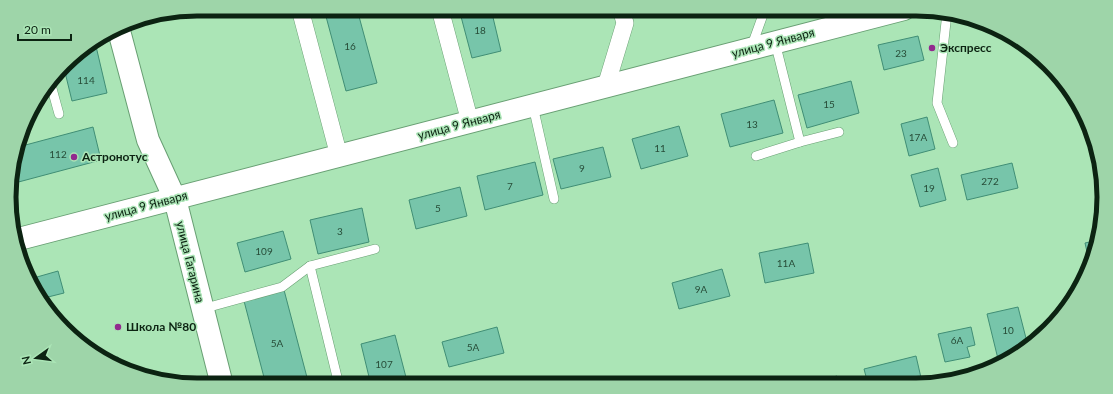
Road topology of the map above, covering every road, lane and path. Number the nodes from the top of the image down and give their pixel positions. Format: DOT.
graph roads {
  1 [pos="302,16"];
  2 [pos="442,16"];
  3 [pos="623,16"];
  4 [pos="762,16"];
  5 [pos="877,16"];
  6 [pos="946,19"];
  7 [pos="120,34"];
  8 [pos="775,42"];
  9 [pos="750,49"];
  10 [pos="606,86"];
  11 [pos="52,89"];
  12 [pos="533,106"];
  13 [pos="59,114"];
  14 [pos="470,122"];
  15 [pos="839,132"];
  16 [pos="800,142"];
  17 [pos="953,143"];
  18 [pos="339,156"];
  19 [pos="756,156"];
  20 [pos="174,199"];
  21 [pos="554,199"];
  22 [pos="21,239"];
  23 [pos="375,249"];
  24 [pos="310,266"];
  25 [pos="202,309"];
  26 [pos="220,378"];
  27 [pos="337,378"];
  1 -- 18 [label="street"];
  2 -- 14 [label="street"];
  3 -- 10 [label="street"];
  4 -- 9 [label="lane"];
  5 -- 8 [label="street, улица 9 Января"];
  6 -- 17 [label="lane"];
  7 -- 20 [label="street, улица Гагарина"];
  8 -- 9 [label="street, улица 9 Января"];
  8 -- 16 [label="lane"];
  9 -- 10 [label="street, улица 9 Января"];
  10 -- 12 [label="street, улица 9 Января"];
  11 -- 13 [label="lane"];
  12 -- 14 [label="street, улица 9 Января"];
  12 -- 21 [label="lane"];
  14 -- 18 [label="street, улица 9 Января"];
  15 -- 16 [label="lane"];
  16 -- 19 [label="lane"];
  18 -- 20 [label="street, улица 9 Января"];
  20 -- 22 [label="street, улица 9 Января"];
  20 -- 25 [label="street, улица Гагарина"];
  23 -- 24 [label="lane"];
  24 -- 25 [label="lane"];
  24 -- 27 [label="lane"];
  25 -- 26 [label="street, улица Гагарина"];
}
